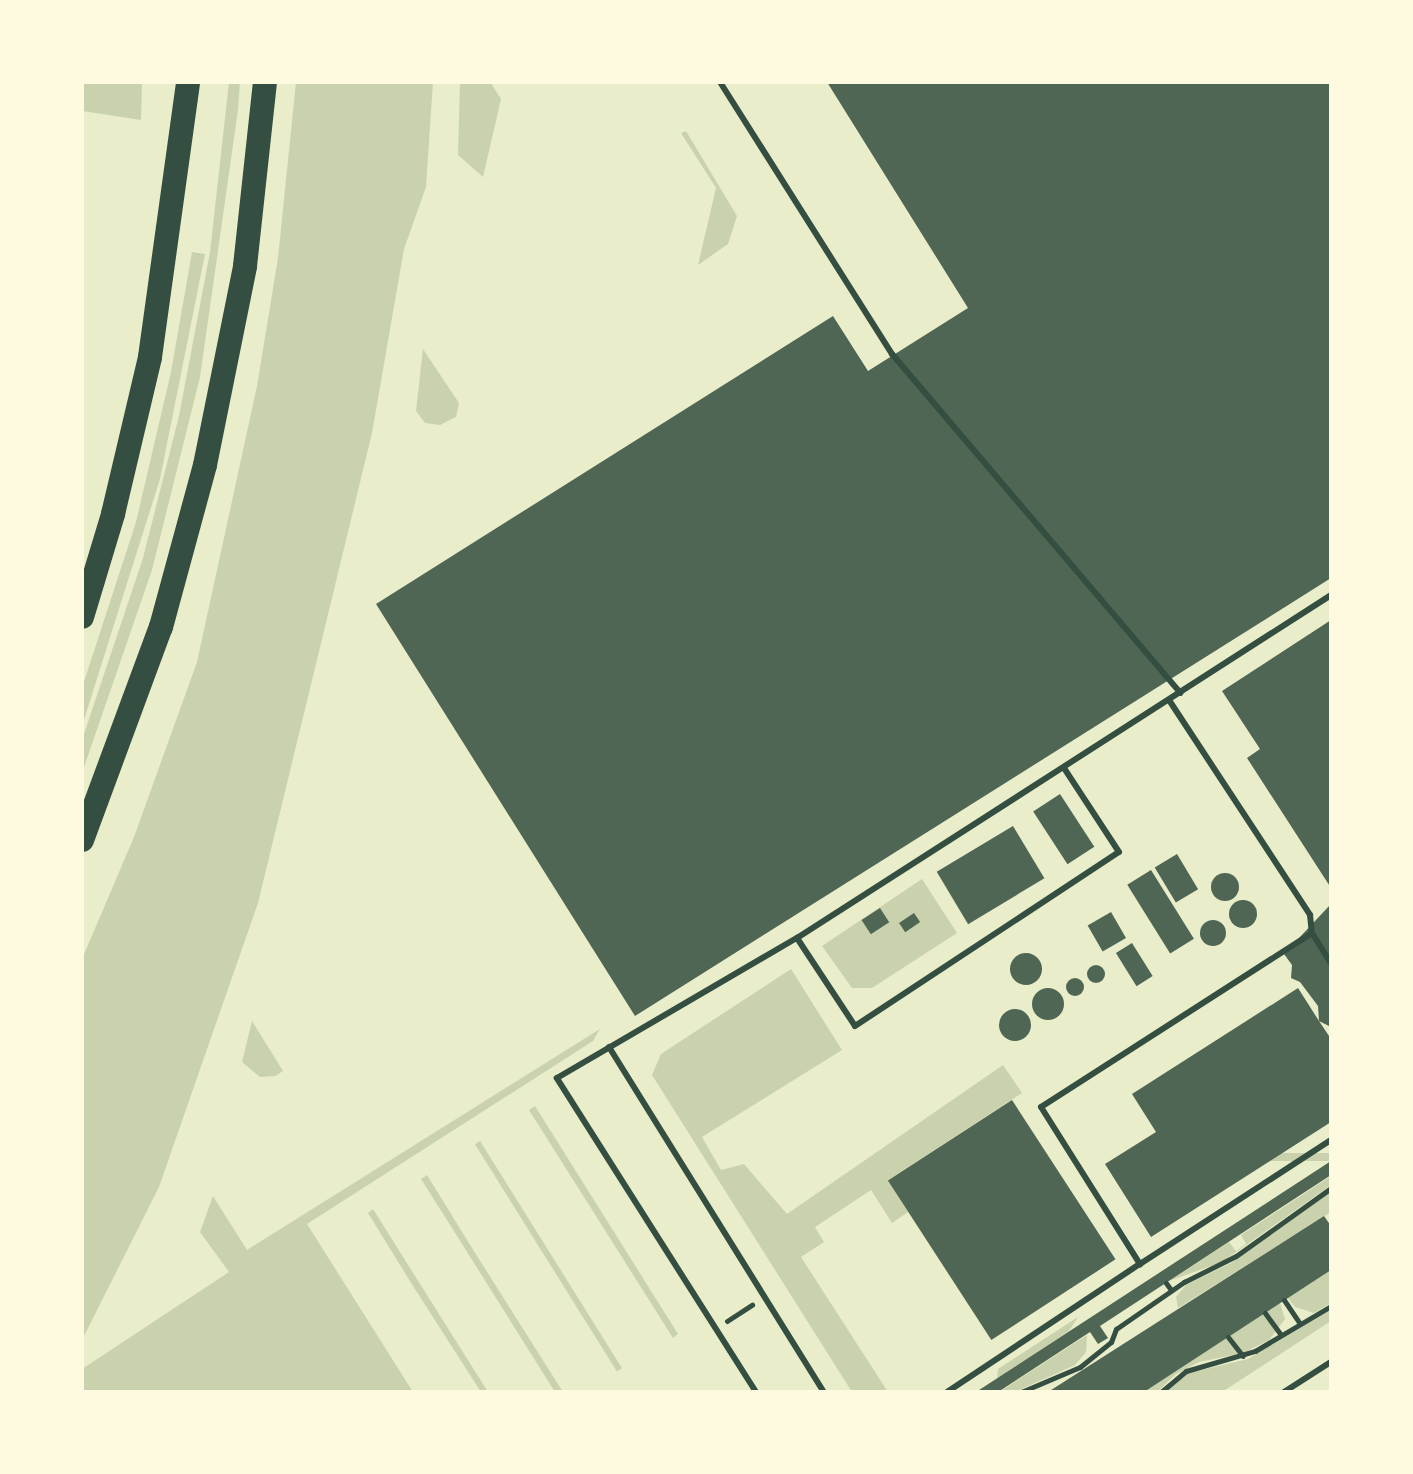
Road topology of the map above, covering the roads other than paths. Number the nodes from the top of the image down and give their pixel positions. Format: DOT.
graph roads {
  1 [pos="188,82"];
  2 [pos="265,82"];
  3 [pos="720,82"];
  4 [pos="1331,595"];
  5 [pos="82,617"];
  6 [pos="1181,693"];
  7 [pos="1169,700"];
  8 [pos="1064,768"];
  9 [pos="82,840"];
  10 [pos="1312,933"];
  11 [pos="797,938"];
  12 [pos="1331,964"];
  13 [pos="609,1047"];
  14 [pos="1331,1140"];
  15 [pos="1140,1264"];
  16 [pos="1331,1362"];
  17 [pos="756,1392"];
  18 [pos="824,1392"];
  19 [pos="947,1392"];
  20 [pos="1284,1392"];
  1 -- 5 [label="highway"];
  2 -- 9 [label="highway"];
  3 -- 6 [label="lane"];
  4 -- 6 [label="lane"];
  6 -- 7 [label="lane"];
  7 -- 8 [label="lane"];
  7 -- 10 [label="lane"];
  8 -- 11 [label="lane"];
  8 -- 11 [label="lane"];
  10 -- 12 [label="lane"];
  10 -- 15 [label="lane"];
  11 -- 13 [label="lane"];
  13 -- 17 [label="lane"];
  13 -- 18 [label="lane"];
  14 -- 15 [label="lane"];
  15 -- 19 [label="lane"];
  16 -- 20 [label="lane"];
}
